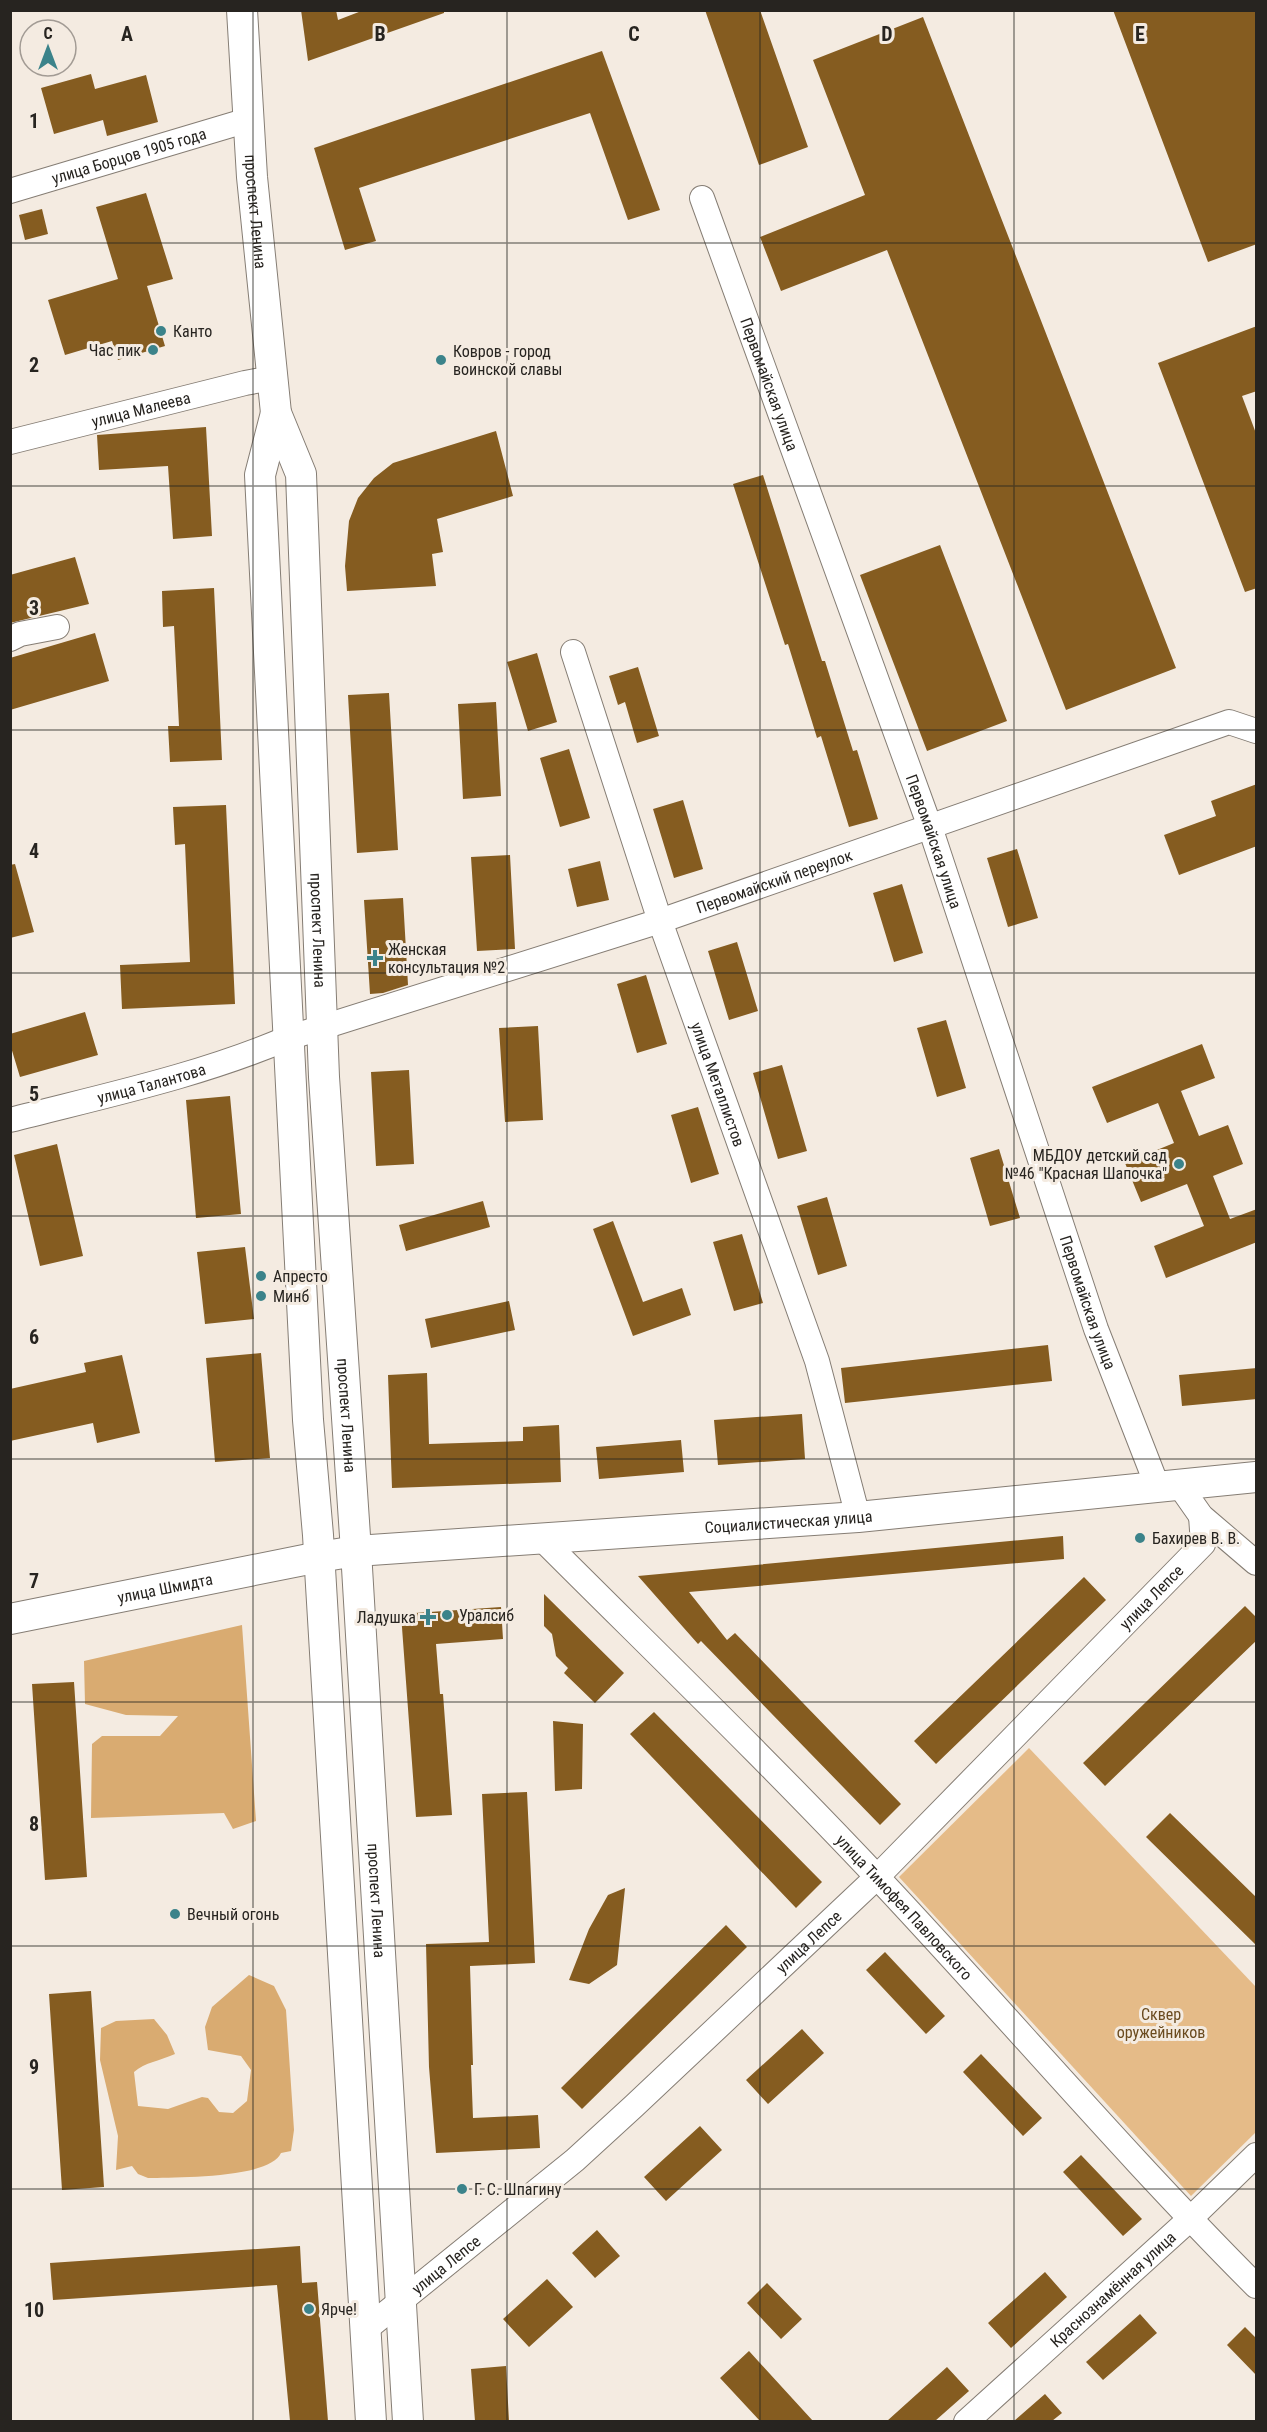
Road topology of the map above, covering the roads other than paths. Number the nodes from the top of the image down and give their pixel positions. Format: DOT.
graph roads {
  1 [pos="242,10"];
  2 [pos="248,120"];
  3 [pos="10,191"];
  4 [pos="702,198"];
  5 [pos="272,378"];
  6 [pos="276,413"];
  7 [pos="10,442"];
  8 [pos="57,627"];
  9 [pos="10,639"];
  10 [pos="573,652"];
  11 [pos="1257,731"];
  12 [pos="930,826"];
  13 [pos="660,921"];
  14 [pos="322,1028"];
  15 [pos="288,1038"];
  16 [pos="10,1120"];
  17 [pos="1257,1477"];
  18 [pos="1169,1487"];
  19 [pos="1201,1516"];
  20 [pos="858,1517"];
  21 [pos="541,1538"];
  22 [pos="356,1551"];
  23 [pos="319,1557"];
  24 [pos="1257,1563"];
  25 [pos="10,1619"];
  26 [pos="877,1877"];
  27 [pos="1257,2155"];
  28 [pos="1190,2219"];
  29 [pos="1257,2286"];
  30 [pos="400,2301"];
  31 [pos="365,2330"];
  32 [pos="371,2421"];
  33 [pos="408,2421"];
  34 [pos="966,2421"];
  1 -- 2 [label="main road, проспект Ленина"];
  2 -- 3 [label="street, улица Борцов 1905 года"];
  2 -- 5 [label="main road, проспект Ленина"];
  4 -- 12 [label="street, Первомайская улица"];
  5 -- 6 [label="main road, проспект Ленина"];
  5 -- 7 [label="street, улица Малеева"];
  6 -- 14 [label="main road, проспект Ленина"];
  6 -- 15 [label="main road, проспект Ленина"];
  8 -- 9 [label="street"];
  10 -- 13 [label="street, улица Металлистов"];
  11 -- 12 [label="street, Первомайский переулок"];
  12 -- 13 [label="street, Первомайский переулок"];
  12 -- 18 [label="street, Первомайская улица"];
  13 -- 14 [label="street, Первомайский переулок"];
  13 -- 20 [label="street, улица Металлистов"];
  14 -- 15 [label="street, Первомайский переулок"];
  14 -- 22 [label="main road, проспект Ленина"];
  15 -- 16 [label="street, улица Талантова"];
  15 -- 23 [label="main road, проспект Ленина"];
  17 -- 18 [label="main road, Социалистическая улица"];
  18 -- 19 [label="street, Первомайская улица"];
  18 -- 20 [label="main road, Социалистическая улица"];
  19 -- 24 [label="street, Первомайская улица"];
  19 -- 26 [label="street, улица Лепсе"];
  20 -- 21 [label="main road, Социалистическая улица"];
  21 -- 22 [label="main road, Социалистическая улица"];
  21 -- 26 [label="street, улица Тимофея Павловского"];
  22 -- 23 [label="main road, Социалистическая улица"];
  22 -- 30 [label="main road, проспект Ленина"];
  23 -- 25 [label="main road, улица Шмидта"];
  23 -- 31 [label="main road, проспект Ленина"];
  26 -- 28 [label="street, улица Тимофея Павловского"];
  26 -- 30 [label="street, улица Лепсе"];
  27 -- 28 [label="street, Краснознамённая улица"];
  28 -- 29 [label="street, улица Тимофея Павловского"];
  28 -- 34 [label="street, Краснознамённая улица"];
  30 -- 31 [label="street, улица Лепсе"];
  30 -- 33 [label="main road, проспект Ленина"];
  31 -- 32 [label="main road, проспект Ленина"];
}
